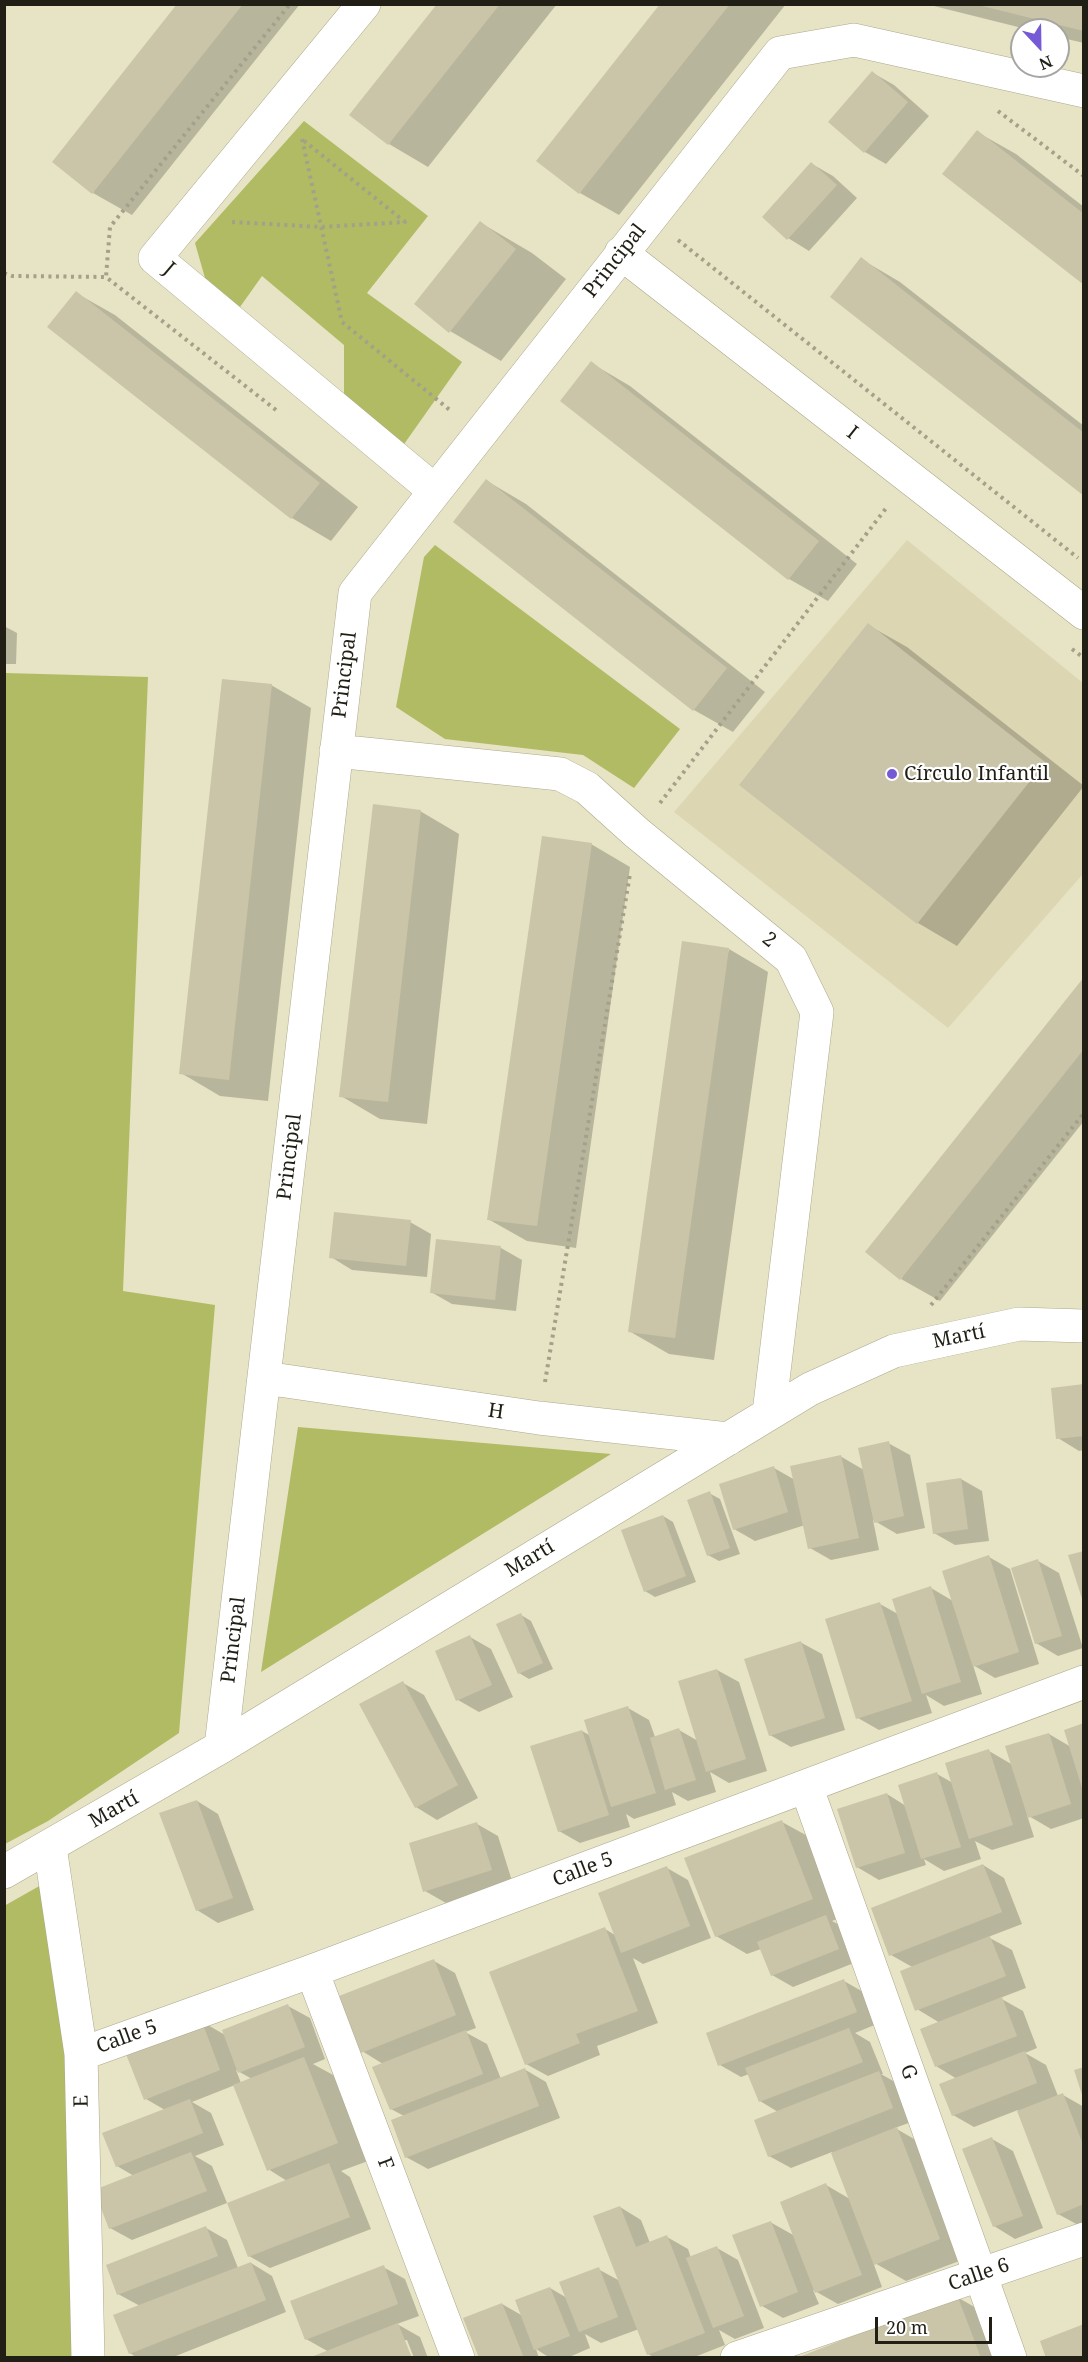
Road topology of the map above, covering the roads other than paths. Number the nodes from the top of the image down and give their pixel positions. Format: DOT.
graph roads {
  1 [pos="364,4"];
  2 [pos="1083,91"];
  3 [pos="621,253"];
  4 [pos="435,490"];
  5 [pos="1083,613"];
  6 [pos="336,751"];
  7 [pos="1083,1326"];
  8 [pos="265,1377"];
  9 [pos="769,1413"];
  10 [pos="728,1439"];
  11 [pos="1083,1682"];
  12 [pos="221,1747"];
  13 [pos="806,1786"];
  14 [pos="50,1847"];
  15 [pos="4,1872"];
  16 [pos="312,1971"];
  17 [pos="81,2054"];
  18 [pos="1083,2239"];
  19 [pos="981,2274"];
  20 [pos="88,2358"];
  21 [pos="458,2358"];
  22 [pos="738,2358"];
  23 [pos="1010,2358"];
  1 -- 4 [label="street, J"];
  2 -- 3 [label="street, Principal"];
  3 -- 4 [label="street, Principal"];
  3 -- 5 [label="street, I"];
  4 -- 6 [label="street, Principal"];
  6 -- 8 [label="street, Principal"];
  6 -- 9 [label="street, 2"];
  7 -- 9 [label="street, Martí"];
  8 -- 10 [label="street, H"];
  8 -- 12 [label="street, Principal"];
  9 -- 10 [label="street, Martí"];
  10 -- 12 [label="street, Martí"];
  11 -- 13 [label="street, Calle 5"];
  12 -- 14 [label="street, Martí"];
  13 -- 16 [label="street, Calle 5"];
  13 -- 19 [label="street, G"];
  14 -- 15 [label="street, Martí"];
  14 -- 17 [label="street, E"];
  16 -- 17 [label="street, Calle 5"];
  16 -- 21 [label="street, F"];
  17 -- 20 [label="street, E"];
  18 -- 19 [label="street, Calle 6"];
  19 -- 22 [label="street, Calle 6"];
  19 -- 23 [label="street, G"];
}
